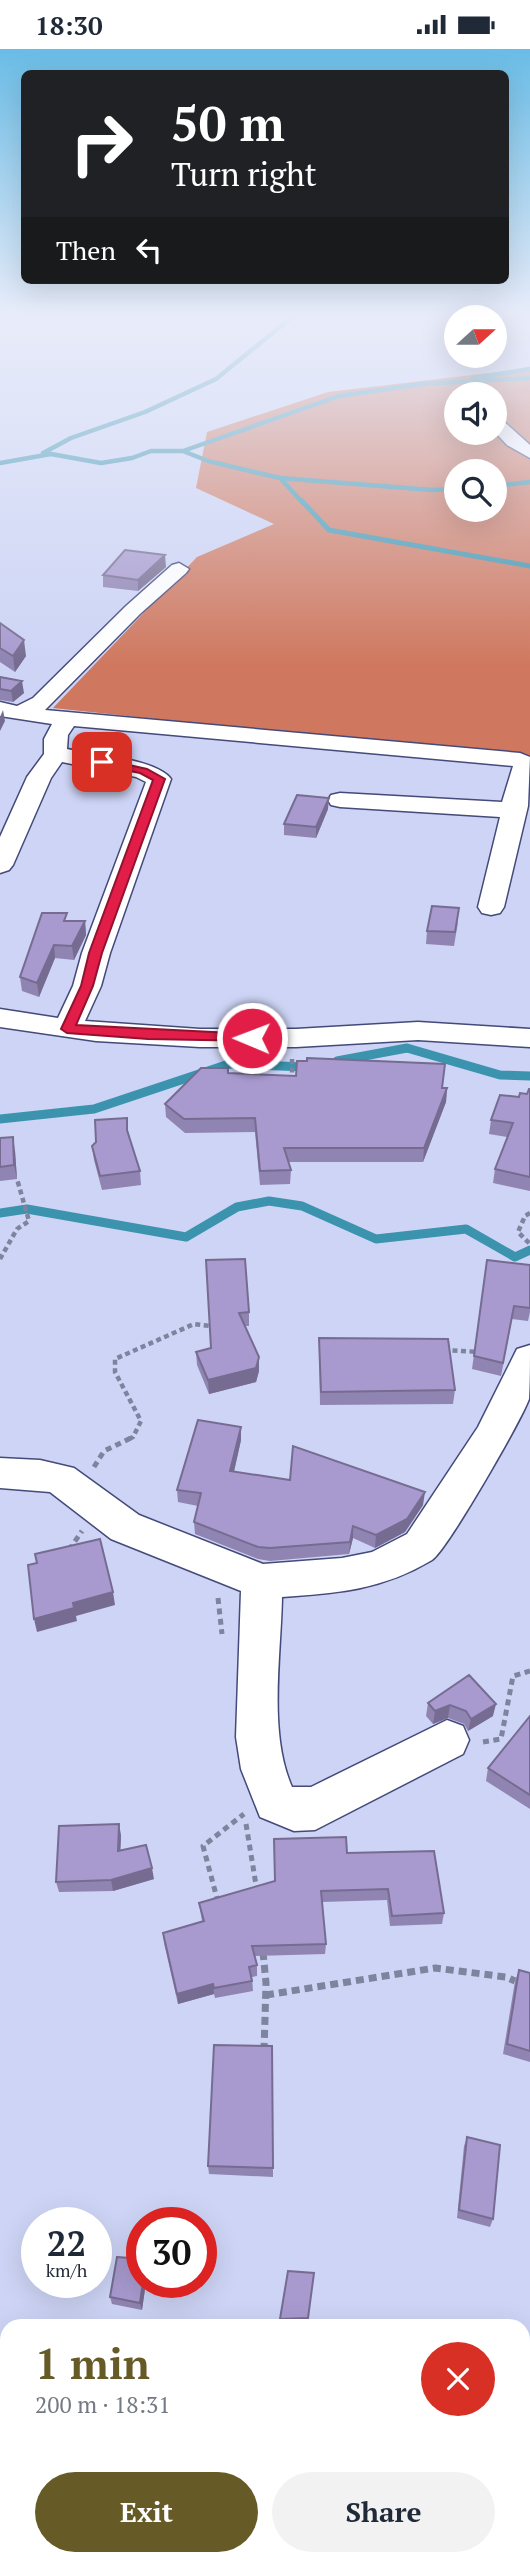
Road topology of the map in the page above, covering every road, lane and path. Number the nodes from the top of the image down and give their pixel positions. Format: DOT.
graph roads {
  1 [pos="507,433"];
  2 [pos="530,453"];
  3 [pos="179,569"];
  4 [pos="10,712"];
  5 [pos="68,719"];
  6 [pos="56,754"];
  7 [pos="528,764"];
  8 [pos="341,800"];
  9 [pos="516,806"];
  10 [pos="0,866"];
  11 [pos="491,908"];
  12 [pos="0,1018"];
  13 [pos="67,1029"];
  14 [pos="296,1038"];
  15 [pos="530,1038"];
  16 [pos="292,1090"];
  17 [pos="17,1179"];
  18 [pos="530,1213"];
  19 [pos="530,1244"];
  20 [pos="0,1259"];
  21 [pos="210,1326"];
  22 [pos="441,1350"];
  23 [pos="529,1361"];
  24 [pos="0,1473"];
  25 [pos="79,1491"];
  26 [pos="262,1581"];
  27 [pos="530,1671"];
  28 [pos="436,1745"];
  29 [pos="244,1813"];
  30 [pos="220,1908"];
  31 [pos="515,1981"];
  32 [pos="266,1995"];
  1 -- 2 [label="street"];
  3 -- 4 [label="street"];
  4 -- 5 [label="street"];
  5 -- 6 [label="street"];
  5 -- 7 [label="street"];
  6 -- 10 [label="street"];
  6 -- 13 [label="street"];
  7 -- 9 [label="street"];
  8 -- 9 [label="street"];
  9 -- 11 [label="street"];
  12 -- 13 [label="street"];
  13 -- 14 [label="street"];
  14 -- 15 [label="street"];
  14 -- 16 [label="path"];
  17 -- 20 [label="path"];
  18 -- 19 [label="path"];
  21 -- 25 [label="path"];
  22 -- 23 [label="path"];
  23 -- 26 [label="street"];
  24 -- 25 [label="street"];
  25 -- 26 [label="street"];
  26 -- 28 [label="street"];
  27 -- 28 [label="path"];
  29 -- 30 [label="path"];
  31 -- 32 [label="path"];
}
